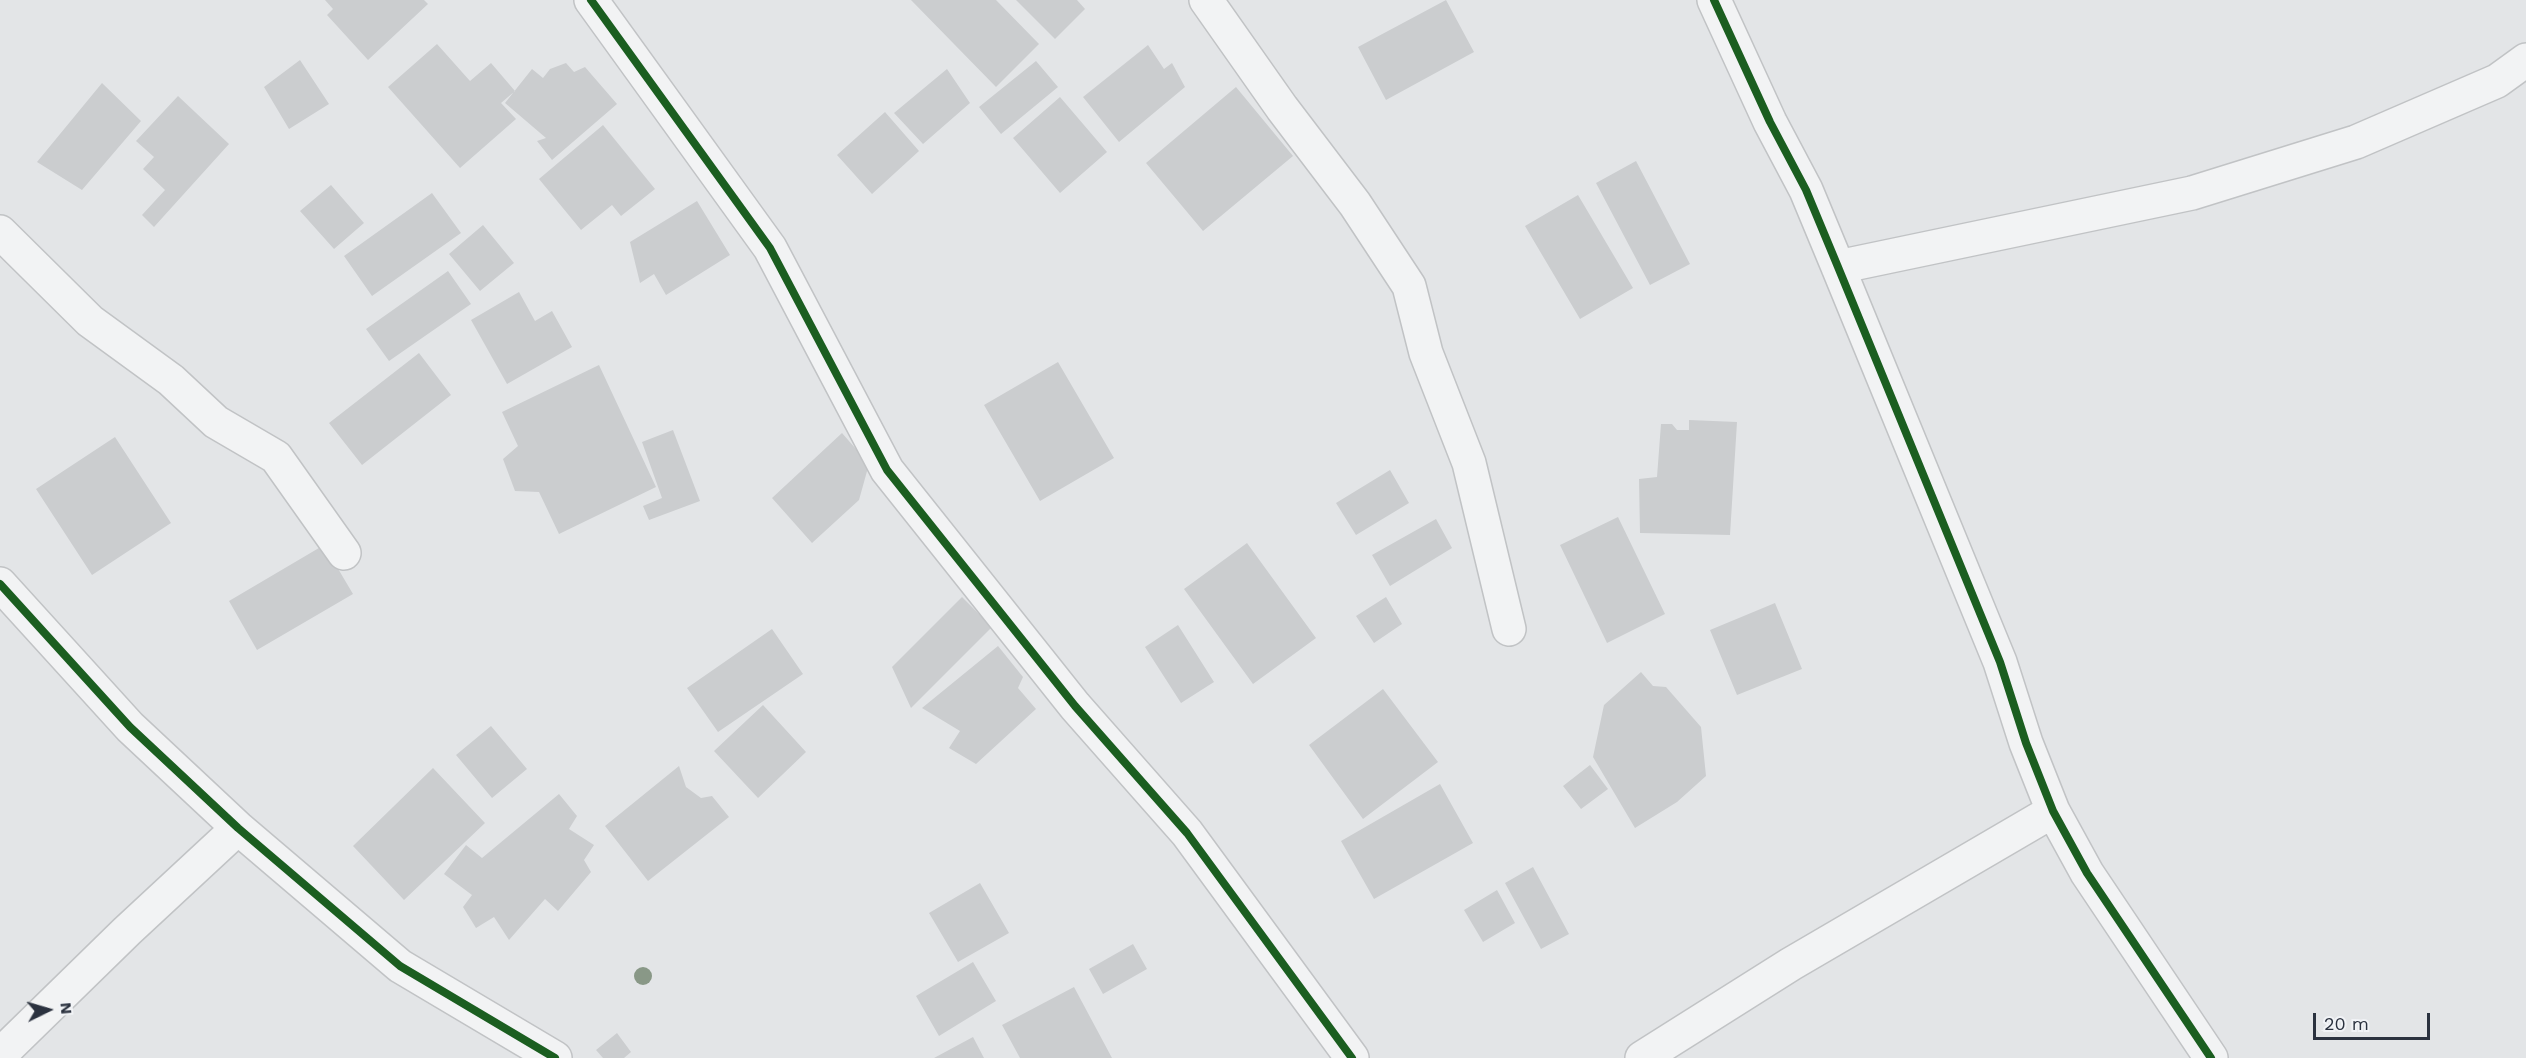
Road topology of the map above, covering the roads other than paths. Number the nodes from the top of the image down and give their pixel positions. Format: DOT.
graph roads {
  1 [pos="591,0"];
  2 [pos="1206,0"];
  3 [pos="1714,0"];
  4 [pos="2526,60"];
  5 [pos="0,232"];
  6 [pos="1838,267"];
  7 [pos="345,553"];
  8 [pos="0,584"];
  9 [pos="1509,629"];
  10 [pos="2053,811"];
  11 [pos="238,828"];
  12 [pos="0,1055"];
  13 [pos="555,1058"];
  14 [pos="1352,1058"];
  15 [pos="1642,1058"];
  16 [pos="2211,1058"];
  1 -- 14 [label="street"];
  2 -- 9 [label="street"];
  3 -- 6 [label="street"];
  4 -- 6 [label="street"];
  5 -- 7 [label="street"];
  6 -- 10 [label="street"];
  8 -- 11 [label="street"];
  10 -- 15 [label="street"];
  10 -- 16 [label="street"];
  11 -- 12 [label="street"];
  11 -- 13 [label="street"];
}
